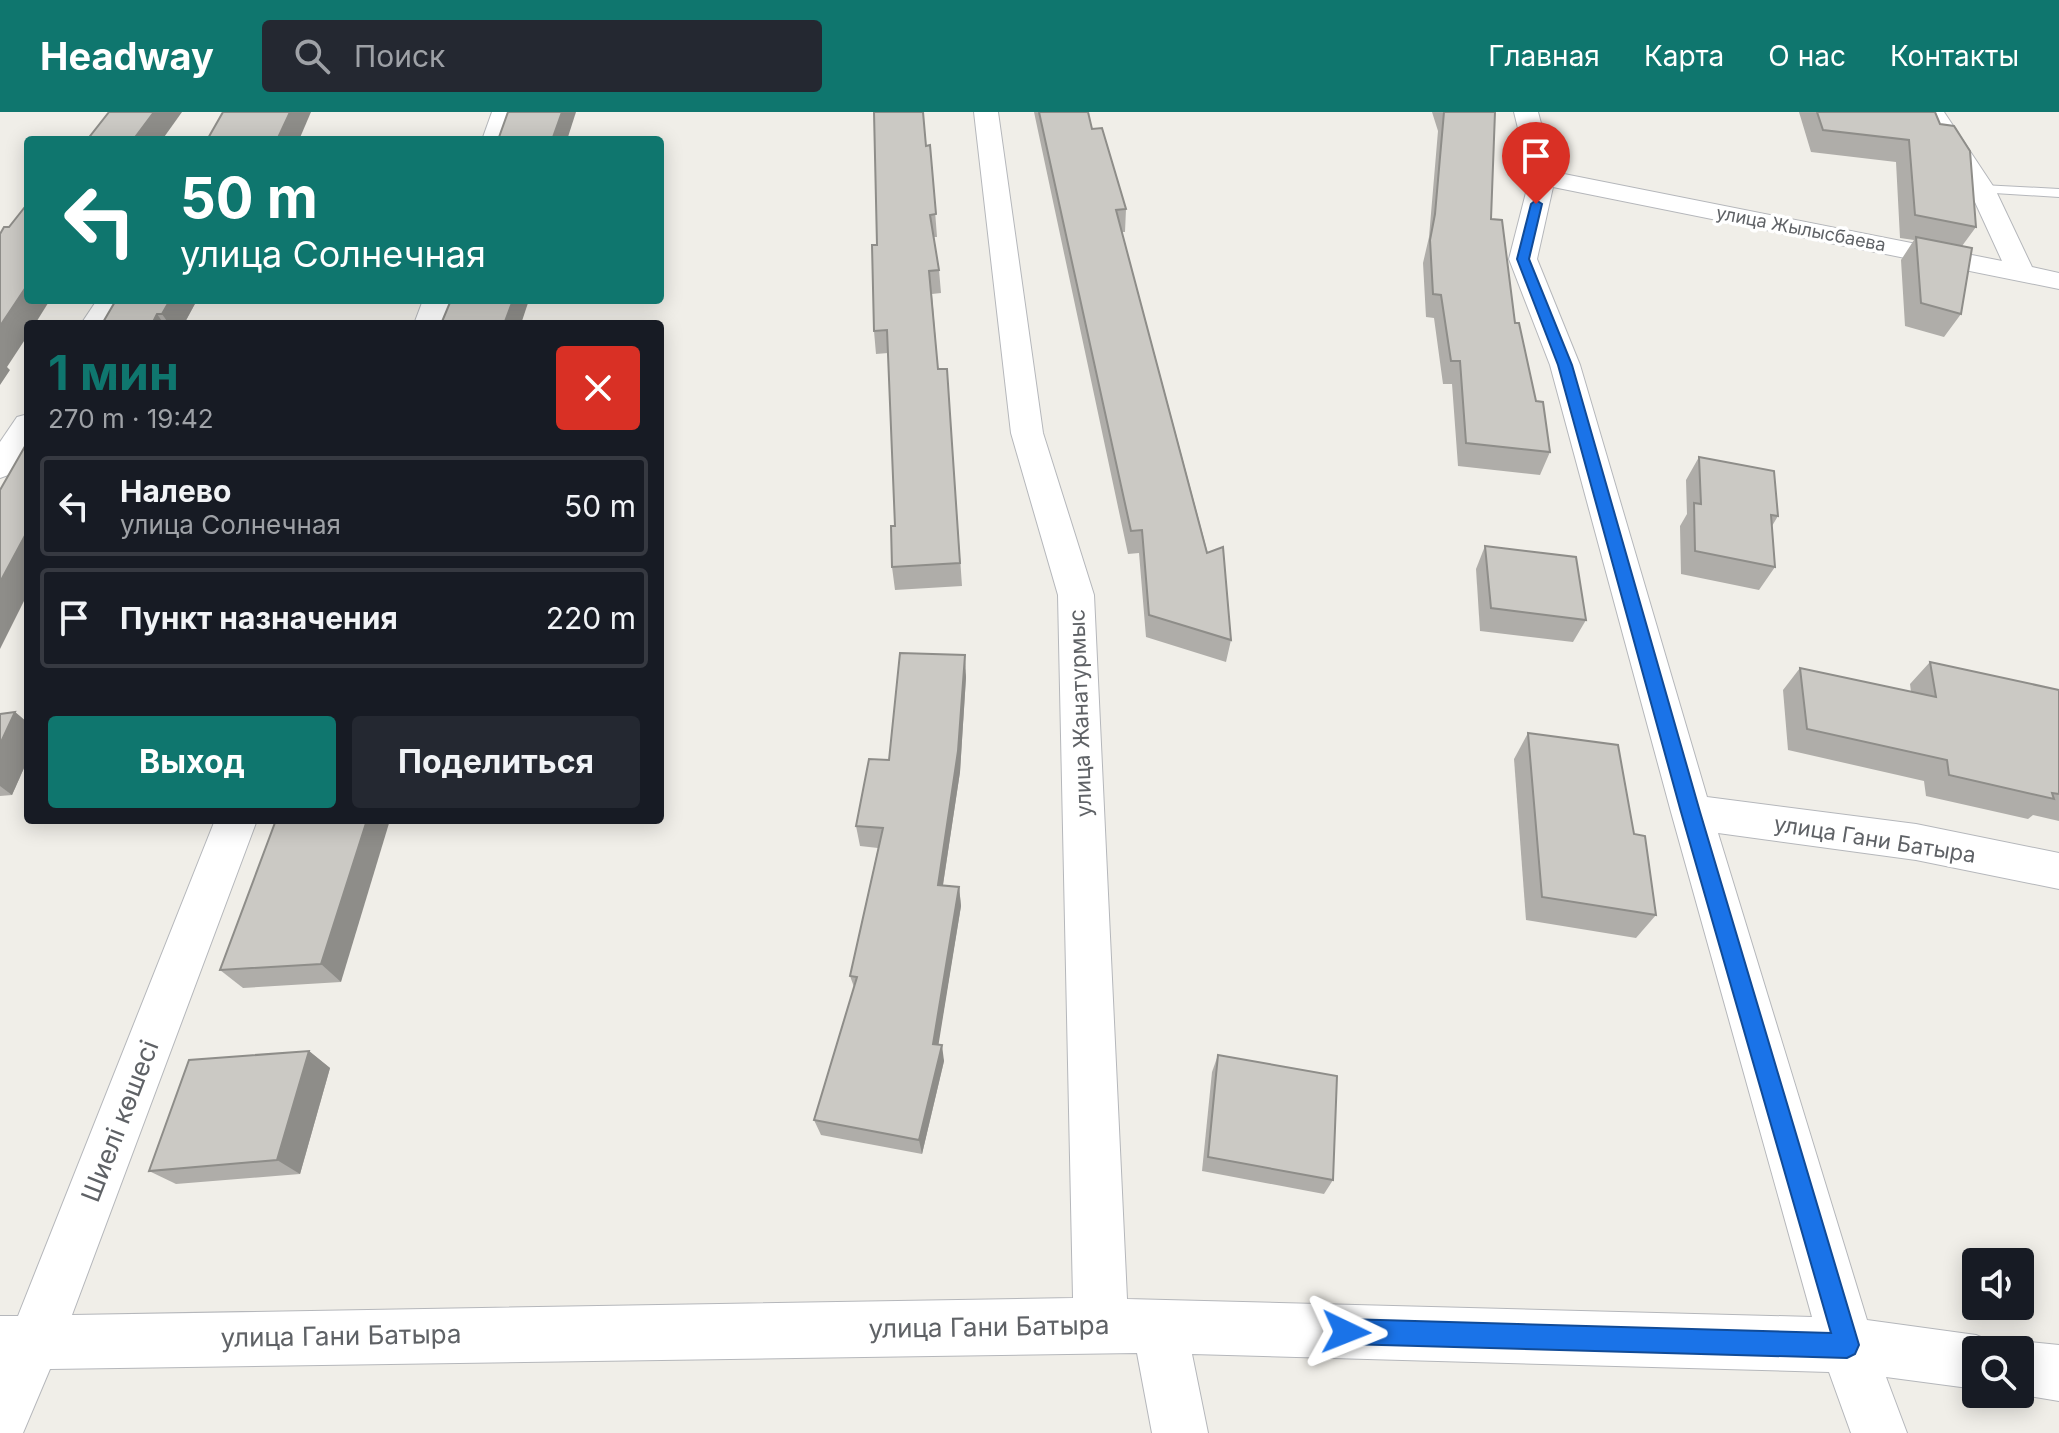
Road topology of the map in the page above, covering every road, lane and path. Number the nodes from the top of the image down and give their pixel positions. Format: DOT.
graph roads {
  1 [pos="504,112"];
  2 [pos="986,112"];
  3 [pos="1526,112"];
  4 [pos="1932,112"];
  5 [pos="495,136"];
  6 [pos="1543,177"];
  7 [pos="1982,189"];
  8 [pos="2059,193"];
  9 [pos="2021,273"];
  10 [pos="2059,281"];
  11 [pos="24,430"];
  12 [pos="0,467"];
  13 [pos="1691,812"];
  14 [pos="234,824"];
  15 [pos="2059,871"];
  16 [pos="1101,1325"];
  17 [pos="1159,1326"];
  18 [pos="18,1342"];
  19 [pos="1847,1345"];
  20 [pos="1962,1360"];
  21 [pos="2034,1370"];
  22 [pos="2059,1373"];
  23 [pos="0,1421"];
  24 [pos="1180,1433"];
  25 [pos="1879,1433"];
  1 -- 5 [label="street"];
  2 -- 16 [label="street, улица Жанатурмыс"];
  3 -- 6 [label="street"];
  4 -- 7 [label="street"];
  6 -- 9 [label="street, улица Жылысбаева"];
  6 -- 13 [label="street"];
  7 -- 8 [label="lane"];
  7 -- 9 [label="street"];
  9 -- 10 [label="street, улица Жылысбаева"];
  11 -- 12 [label="street"];
  13 -- 15 [label="street, улица Гани Батыра"];
  13 -- 19 [label="street"];
  14 -- 18 [label="street, Шиелі көшесі"];
  16 -- 17 [label="street, улица Гани Батыра"];
  16 -- 18 [label="street, улица Гани Батыра"];
  17 -- 19 [label="street, улица Гани Батыра"];
  17 -- 24 [label="street"];
  18 -- 23 [label="street, Шиелі көшесі"];
  19 -- 20 [label="street, улица Гани Батыра"];
  19 -- 25 [label="street"];
  21 -- 22 [label="street"];
}
